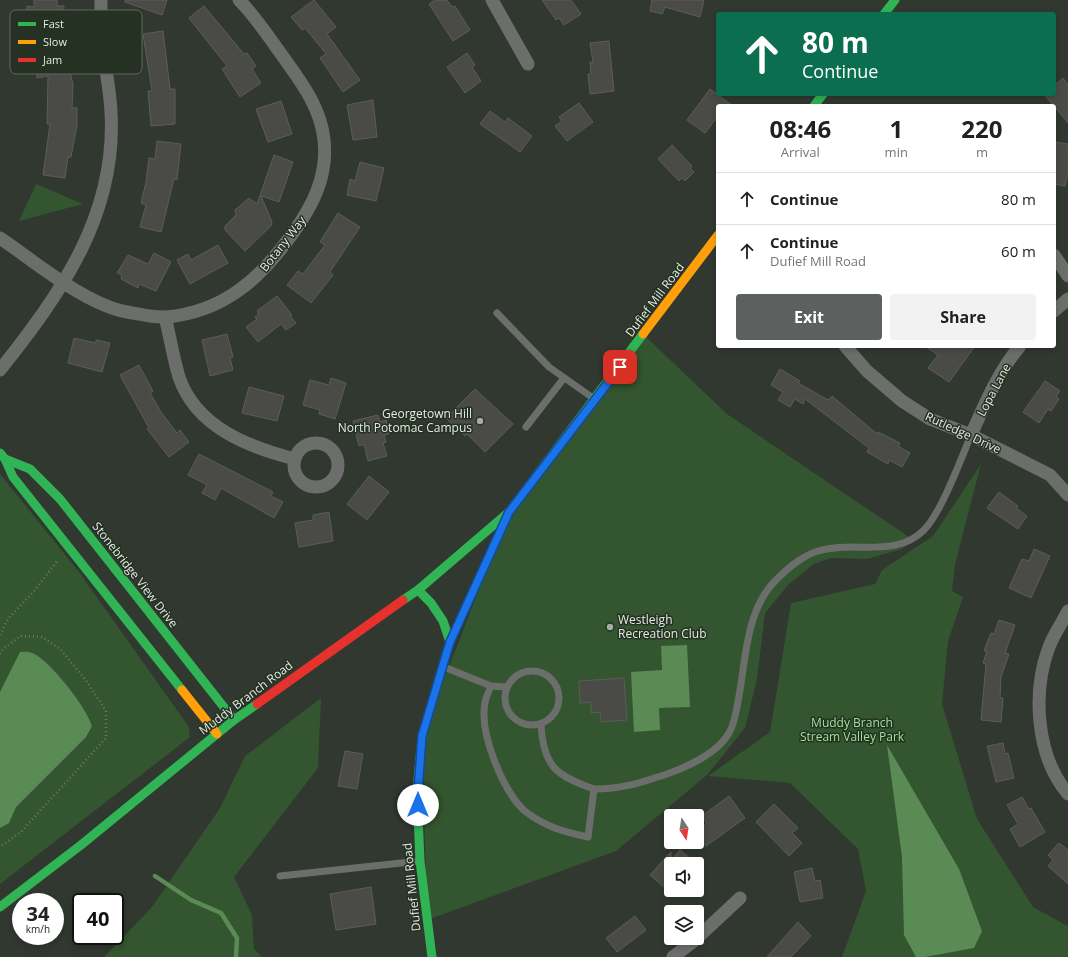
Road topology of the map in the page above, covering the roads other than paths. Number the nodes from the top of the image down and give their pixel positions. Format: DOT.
graph roads {
  1 [pos="239,0"];
  2 [pos="492,0"];
  3 [pos="895,0"];
  4 [pos="886,12"];
  5 [pos="528,64"];
  6 [pos="106,74"];
  7 [pos="0,238"];
  8 [pos="716,238"];
  9 [pos="1056,258"];
  10 [pos="1068,276"];
  11 [pos="65,282"];
  12 [pos="1068,300"];
  13 [pos="1056,309"];
  14 [pos="497,313"];
  15 [pos="165,317"];
  16 [pos="847,348"];
  17 [pos="1018,348"];
  18 [pos="0,370"];
  19 [pos="564,378"];
  20 [pos="595,399"];
  21 [pos="526,427"];
  22 [pos="971,435"];
  23 [pos="3,456"];
  24 [pos="295,459"];
  25 [pos="1068,495"];
  26 [pos="509,512"];
  27 [pos="418,590"];
  28 [pos="1068,611"];
  29 [pos="450,642"];
  30 [pos="443,667"];
  31 [pos="491,686"];
  32 [pos="506,687"];
  33 [pos="234,720"];
  34 [pos="541,724"];
  35 [pos="217,734"];
  36 [pos="594,789"];
  37 [pos="1068,794"];
  38 [pos="420,861"];
  39 [pos="280,876"];
  40 [pos="740,898"];
  41 [pos="0,907"];
  42 [pos="432,957"];
  43 [pos="673,957"];
  1 -- 15 [label="street, Botany Way"];
  2 -- 5 [label="street"];
  3 -- 4 [label="main road"];
  6 -- 11 [label="street"];
  7 -- 11 [label="street, Botany Way"];
  8 -- 20 [label="main road, Dufief Mill Road"];
  9 -- 10 [label="street"];
  11 -- 15 [label="street, Botany Way"];
  11 -- 18 [label="street"];
  12 -- 13 [label="street"];
  14 -- 19 [label="lane"];
  15 -- 24 [label="street"];
  16 -- 22 [label="street, Rutledge Drive"];
  17 -- 22 [label="street, Lopa Lane"];
  19 -- 20 [label="lane"];
  19 -- 21 [label="lane"];
  20 -- 26 [label="main road, Dufief Mill Road"];
  22 -- 25 [label="street, Rutledge Drive"];
  22 -- 36 [label="lane"];
  23 -- 33 [label="main road, Stonebridge View Drive"];
  23 -- 35 [label="main road, Stonebridge View Drive"];
  26 -- 27 [label="main road, Muddy Branch Road"];
  26 -- 29 [label="main road, Dufief Mill Road"];
  27 -- 29 [label="main road"];
  27 -- 33 [label="main road, Muddy Branch Road"];
  28 -- 37 [label="street"];
  29 -- 30 [label="main road, Dufief Mill Road"];
  30 -- 31 [label="lane"];
  30 -- 38 [label="main road, Dufief Mill Road"];
  31 -- 32 [label="lane"];
  31 -- 36 [label="lane"];
  32 -- 34 [label="lane"];
  32 -- 34 [label="lane"];
  33 -- 35 [label="main road, Muddy Branch Road"];
  34 -- 36 [label="lane"];
  35 -- 41 [label="main road, Muddy Branch Road"];
  38 -- 39 [label="lane"];
  38 -- 42 [label="main road, Dufief Mill Road"];
  40 -- 43 [label="street"];
}
